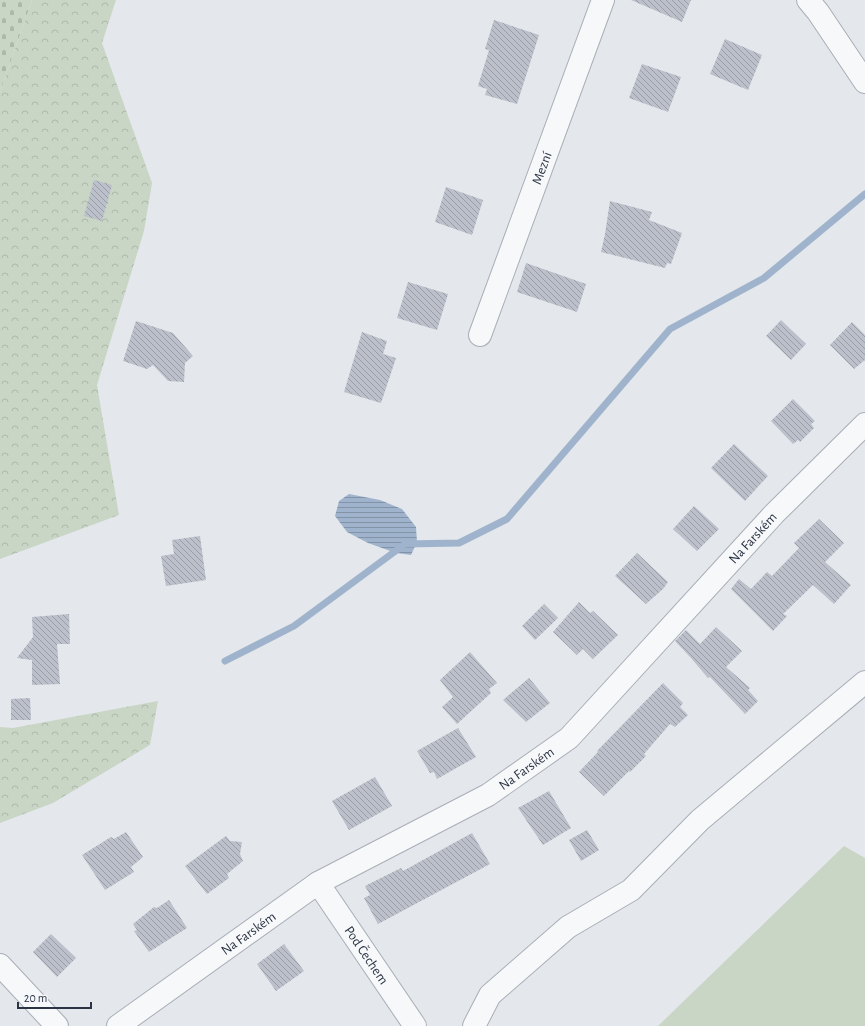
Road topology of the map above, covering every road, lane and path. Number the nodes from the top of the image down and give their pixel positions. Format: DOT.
graph roads {
  1 [pos="604,0"];
  2 [pos="808,0"];
  3 [pos="865,82"];
  4 [pos="480,335"];
  5 [pos="865,424"];
  6 [pos="865,682"];
  7 [pos="318,884"];
  8 [pos="0,964"];
  9 [pos="56,1026"];
  10 [pos="118,1026"];
  11 [pos="415,1026"];
  12 [pos="474,1026"];
  1 -- 4 [label="street, Mezní"];
  2 -- 3 [label="street"];
  5 -- 7 [label="street, Na Farském"];
  6 -- 12 [label="street"];
  7 -- 10 [label="street, Na Farském"];
  7 -- 11 [label="street, Pod Čechem"];
  8 -- 9 [label="street"];
}
